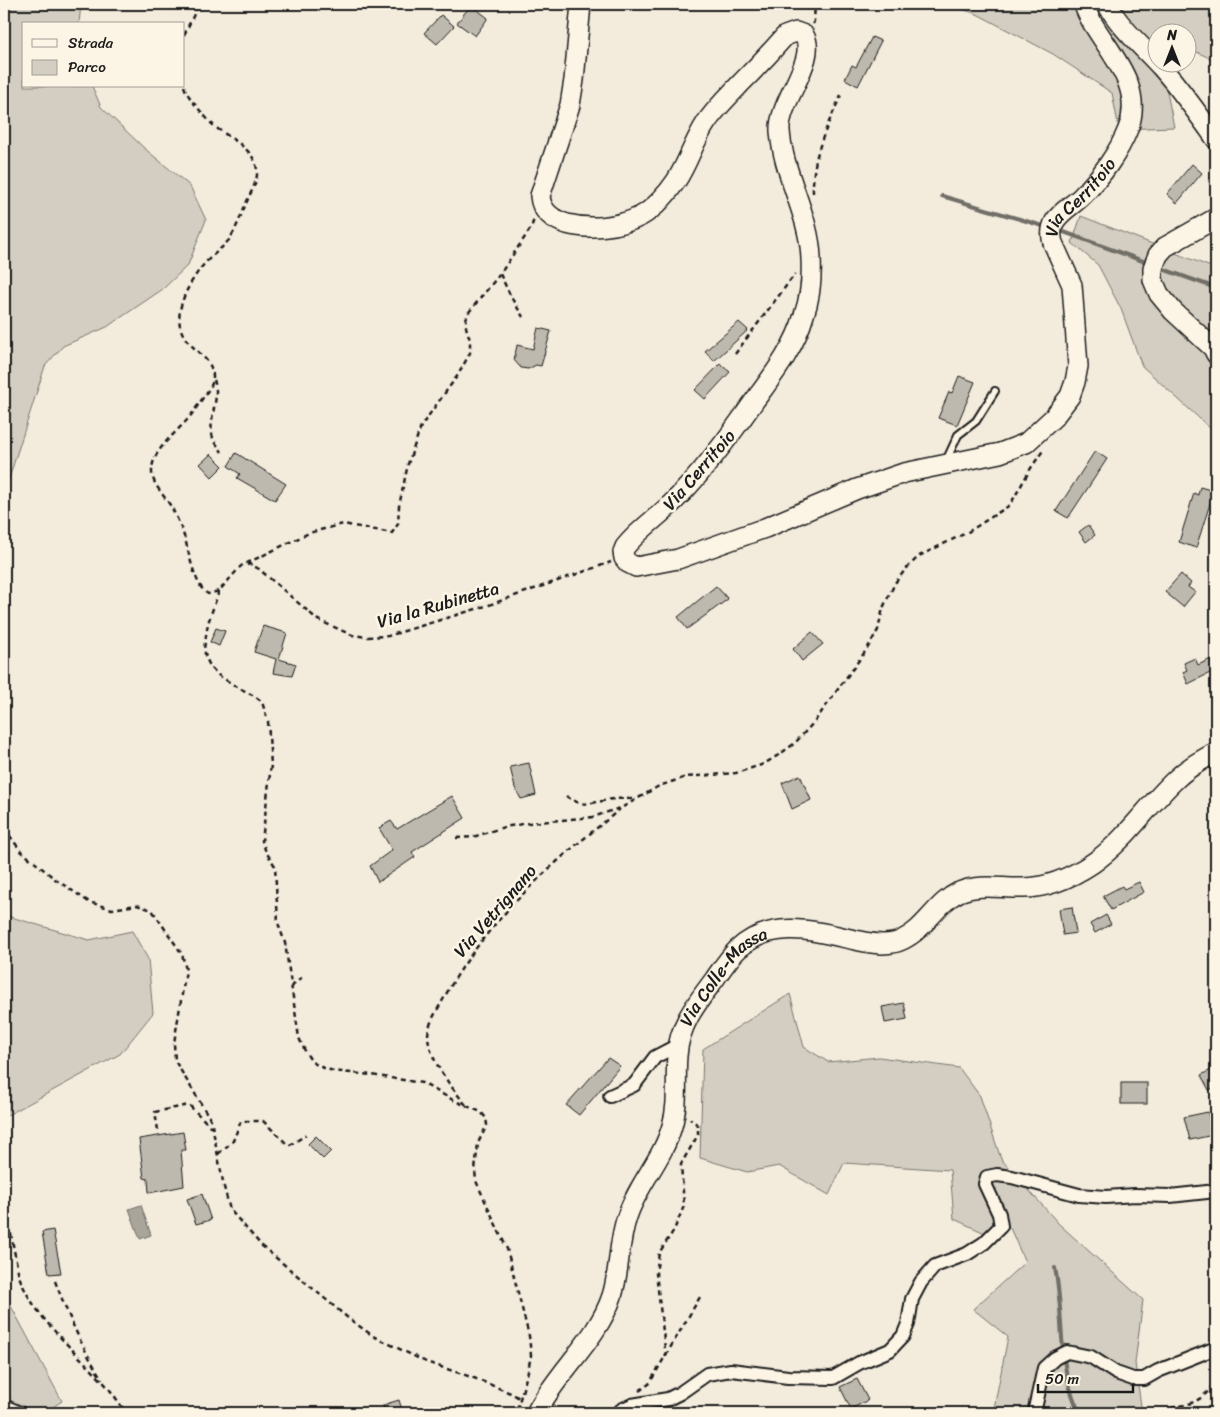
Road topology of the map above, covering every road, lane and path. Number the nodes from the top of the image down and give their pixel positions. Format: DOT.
graph roads {
  1 [pos="199,4"];
  2 [pos="581,4"];
  3 [pos="1084,4"];
  4 [pos="1107,4"];
  5 [pos="185,33"];
  6 [pos="185,87"];
  7 [pos="841,95"];
  8 [pos="1216,139"];
  9 [pos="813,196"];
  10 [pos="541,202"];
  11 [pos="1216,218"];
  12 [pos="810,252"];
  13 [pos="500,274"];
  14 [pos="523,317"];
  15 [pos="735,354"];
  16 [pos="1216,354"];
  17 [pos="213,379"];
  18 [pos="995,391"];
  19 [pos="1045,448"];
  20 [pos="222,452"];
  21 [pos="944,465"];
  22 [pos="624,558"];
  23 [pos="245,565"];
  24 [pos="219,590"];
  25 [pos="1216,752"];
  26 [pos="566,796"];
  27 [pos="637,798"];
  28 [pos="623,807"];
  29 [pos="4,828"];
  30 [pos="456,838"];
  31 [pos="303,977"];
  32 [pos="291,988"];
  33 [pos="678,1045"];
  34 [pos="610,1096"];
  35 [pos="467,1106"];
  36 [pos="674,1119"];
  37 [pos="213,1129"];
  38 [pos="158,1130"];
  39 [pos="306,1135"];
  40 [pos="218,1154"];
  41 [pos="1216,1191"];
  42 [pos="4,1198"];
  43 [pos="55,1281"];
  44 [pos="700,1297"];
  45 [pos="1216,1348"];
  46 [pos="666,1357"];
  47 [pos="1216,1379"];
  48 [pos="104,1382"];
  49 [pos="519,1398"];
  50 [pos="4,1406"];
  51 [pos="1172,1408"];
  52 [pos="621,1412"];
  53 [pos="20,1413"];
  54 [pos="126,1413"];
  55 [pos="516,1413"];
  56 [pos="536,1413"];
  57 [pos="1034,1413"];
  1 -- 5 [label="path"];
  2 -- 10 [label="street"];
  3 -- 21 [label="street, Via Cerritoio"];
  4 -- 8 [label="street"];
  6 -- 17 [label="path"];
  7 -- 9 [label="path"];
  10 -- 12 [label="street, Via Cerritoio"];
  10 -- 13 [label="path"];
  11 -- 16 [label="street"];
  12 -- 15 [label="path"];
  12 -- 22 [label="street, Via Cerritoio"];
  13 -- 14 [label="path"];
  13 -- 23 [label="path"];
  17 -- 20 [label="path"];
  17 -- 24 [label="path"];
  18 -- 21 [label="lane"];
  19 -- 27 [label="path"];
  21 -- 22 [label="street, Via Cerritoio"];
  22 -- 23 [label="path, Via la Rubinetta"];
  23 -- 24 [label="path"];
  24 -- 32 [label="path"];
  25 -- 33 [label="street, Via Colle-Massa"];
  26 -- 27 [label="path"];
  27 -- 28 [label="path"];
  28 -- 30 [label="path"];
  28 -- 35 [label="path, Via Vetrignano"];
  29 -- 37 [label="path"];
  31 -- 32 [label="path"];
  32 -- 35 [label="path"];
  33 -- 34 [label="street"];
  33 -- 36 [label="street, Via Colle-Massa"];
  35 -- 49 [label="path"];
  36 -- 46 [label="path"];
  36 -- 56 [label="street, Via Colle-Massa"];
  37 -- 38 [label="path"];
  37 -- 40 [label="path"];
  39 -- 40 [label="path"];
  40 -- 49 [label="path"];
  41 -- 52 [label="street"];
  42 -- 48 [label="path"];
  43 -- 48 [label="path"];
  44 -- 46 [label="path"];
  45 -- 57 [label="street"];
  46 -- 52 [label="path"];
  47 -- 51 [label="path"];
  48 -- 54 [label="path"];
  49 -- 55 [label="path"];
  50 -- 53 [label="street"];
}
